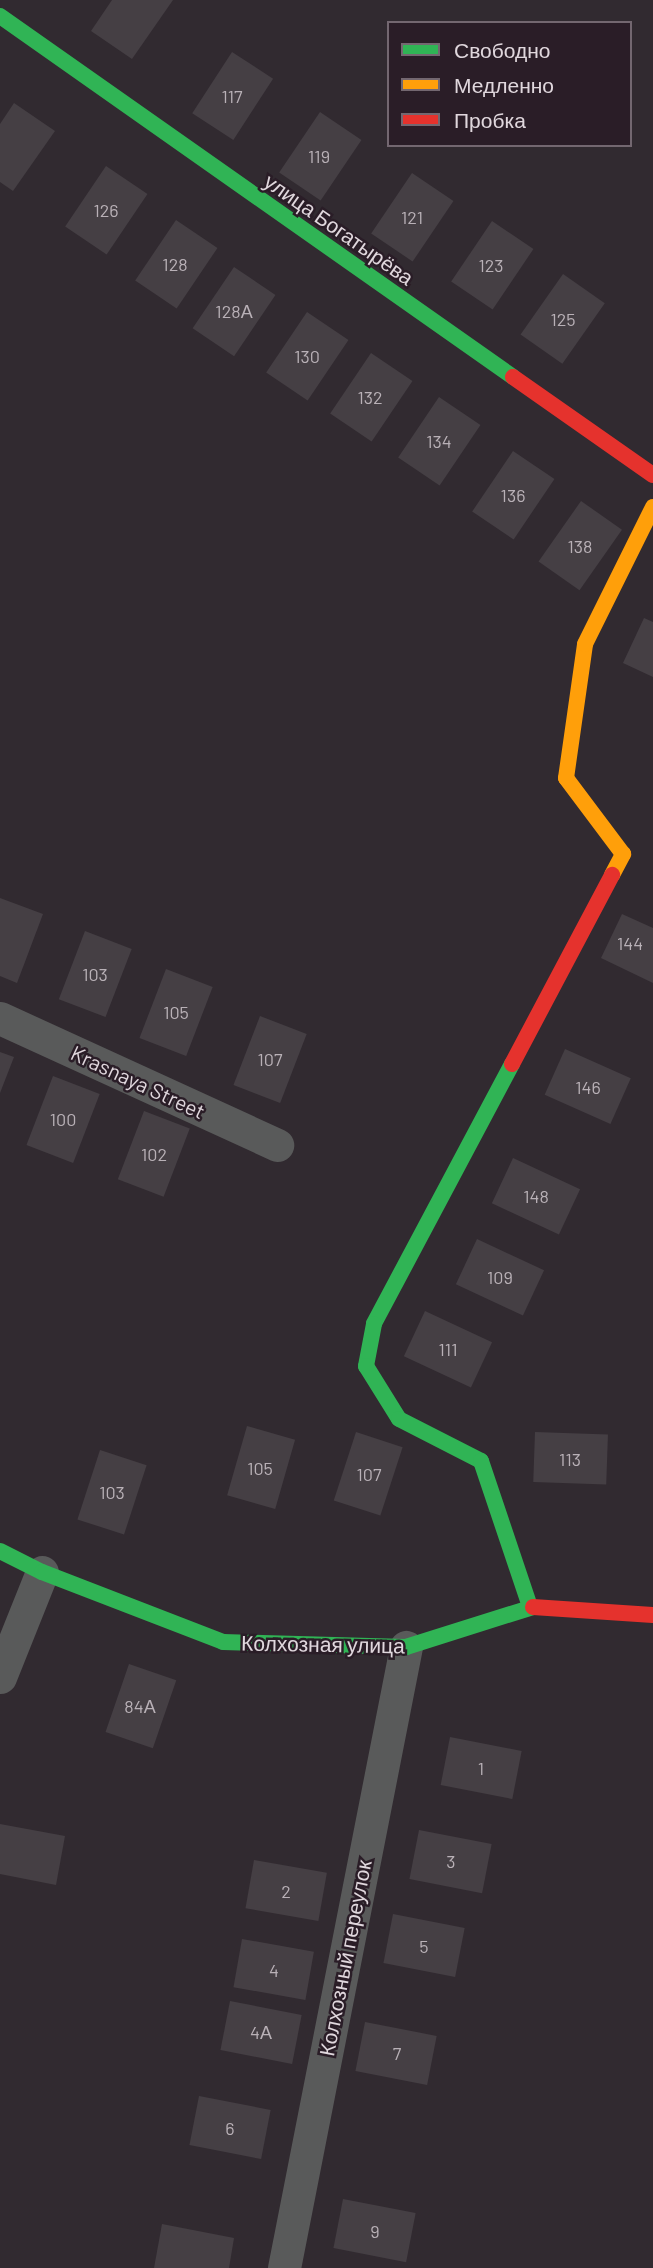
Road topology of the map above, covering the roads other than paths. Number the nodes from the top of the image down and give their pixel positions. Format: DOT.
graph roads {
  1 [pos="0,16"];
  2 [pos="653,475"];
  3 [pos="653,507"];
  4 [pos="0,1018"];
  5 [pos="276,1145"];
  6 [pos="0,1550"];
  7 [pos="42,1572"];
  8 [pos="530,1606"];
  9 [pos="653,1615"];
  10 [pos="406,1647"];
  11 [pos="0,1677"];
  12 [pos="284,2268"];
  1 -- 2 [label="street, улица Богатырёва"];
  3 -- 8 [label="street"];
  4 -- 5 [label="street, Krasnaya Street"];
  6 -- 7 [label="street, Колхозная улица"];
  7 -- 10 [label="street, Колхозная улица"];
  7 -- 11 [label="street"];
  8 -- 9 [label="street, Колхозная улица"];
  8 -- 10 [label="street, Колхозная улица"];
  10 -- 12 [label="street, Колхозный переулок"];
}
